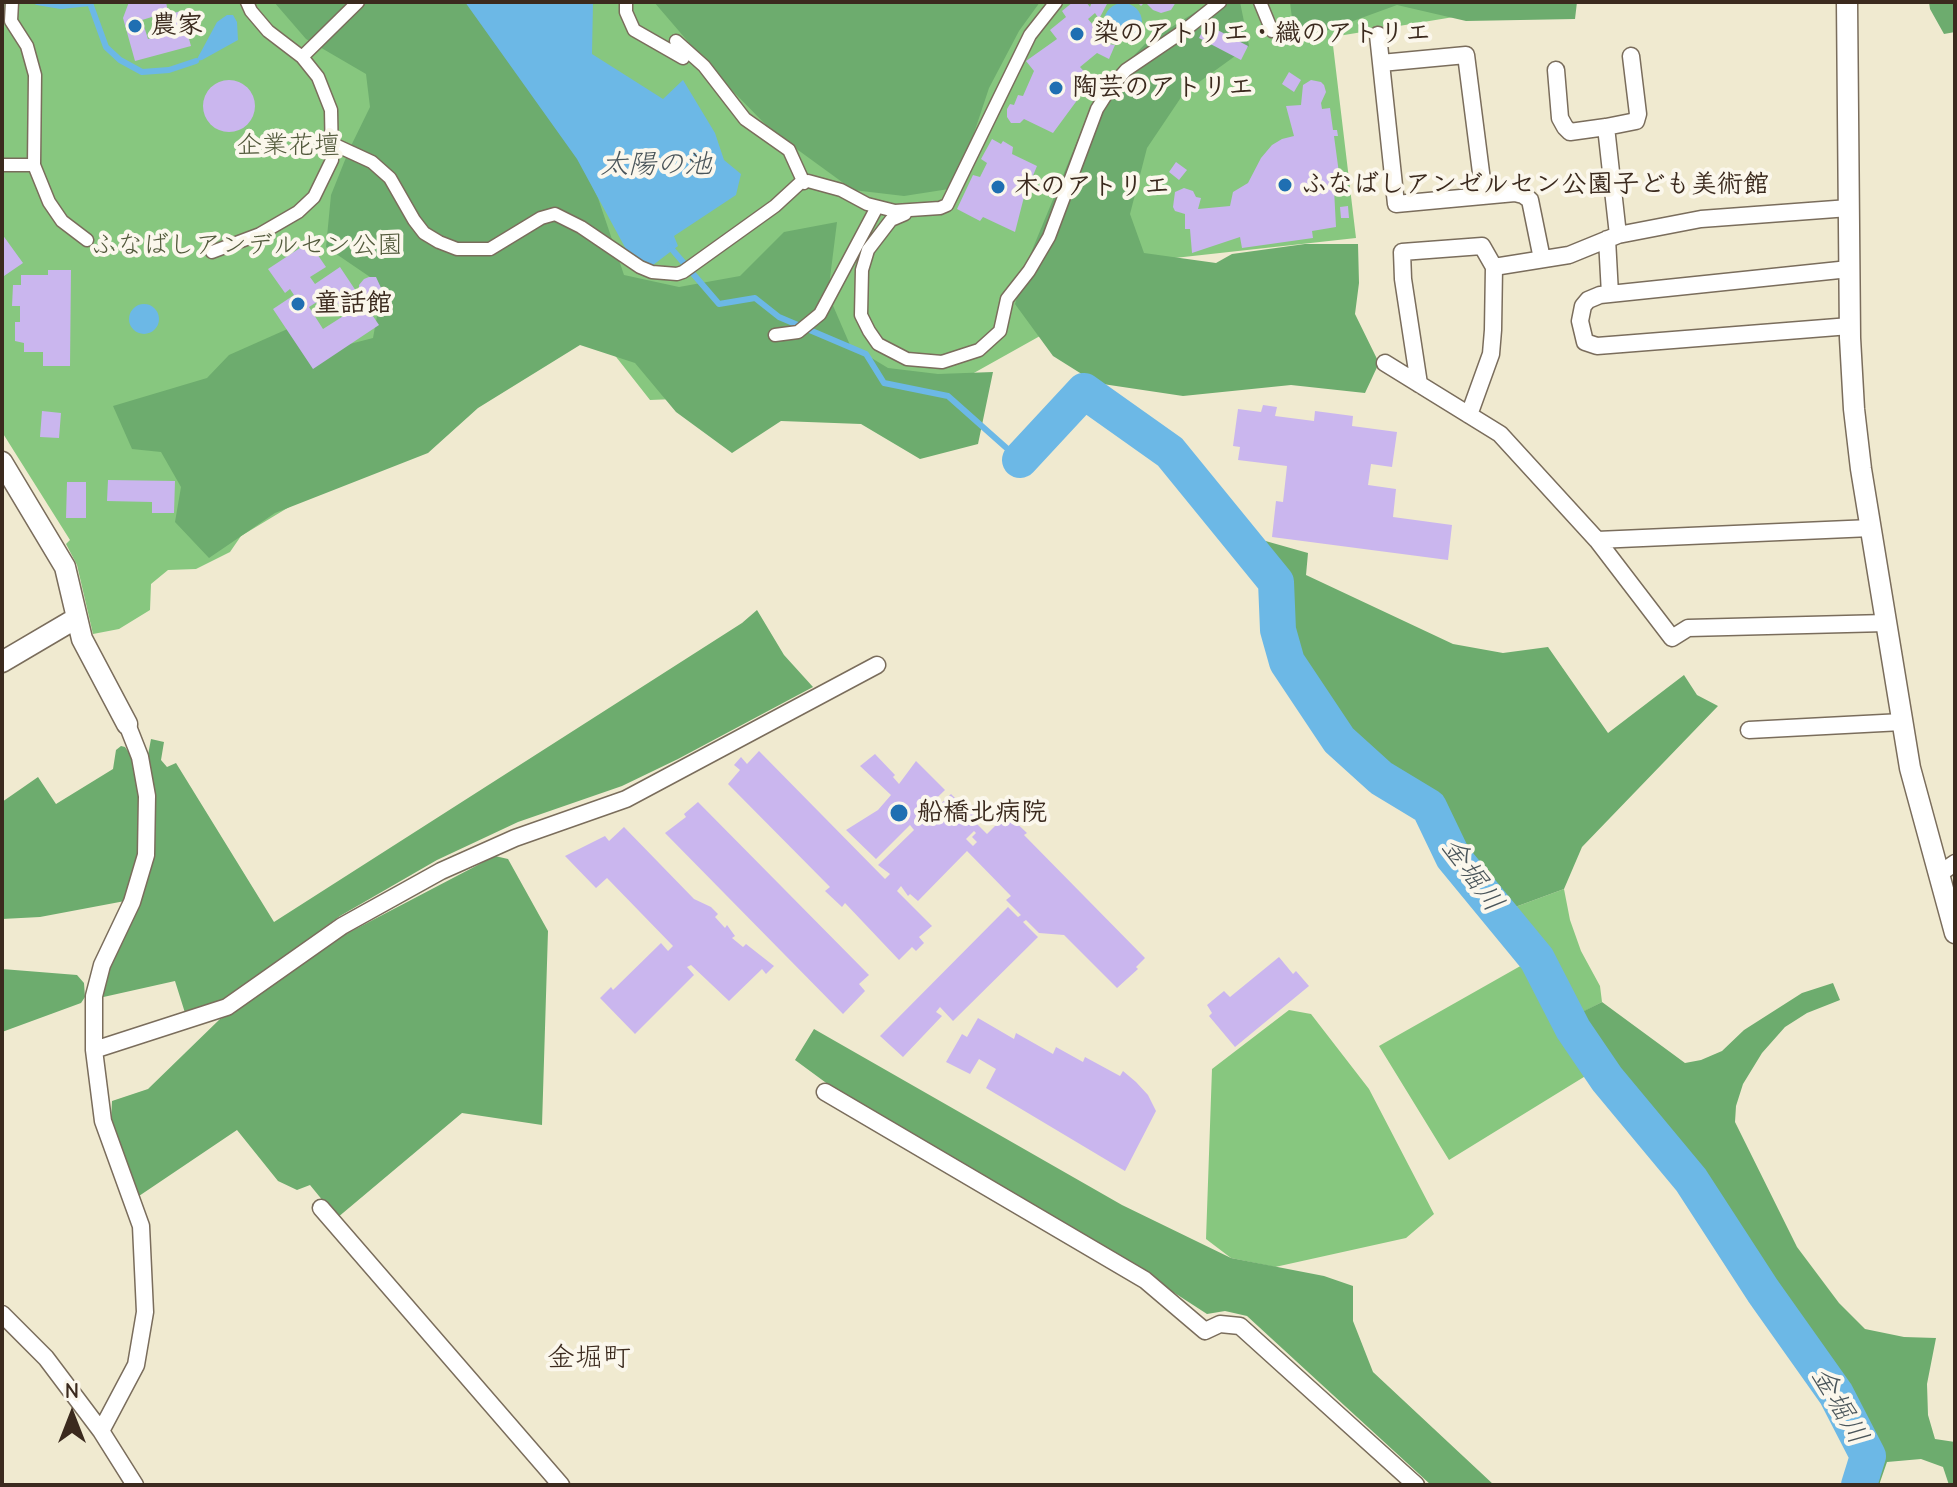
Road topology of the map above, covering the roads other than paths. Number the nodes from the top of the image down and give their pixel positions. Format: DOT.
graph roads {
  1 [pos="12,2"];
  2 [pos="247,2"];
  3 [pos="358,2"];
  4 [pos="626,2"];
  5 [pos="1056,2"];
  6 [pos="1220,2"];
  7 [pos="1260,2"];
  8 [pos="1847,2"];
  9 [pos="7,24"];
  10 [pos="1272,31"];
  11 [pos="1378,35"];
  12 [pos="676,41"];
  13 [pos="1631,56"];
  14 [pos="302,57"];
  15 [pos="683,58"];
  16 [pos="1381,63"];
  17 [pos="1556,70"];
  18 [pos="1606,127"];
  19 [pos="333,144"];
  20 [pos="2,165"];
  21 [pos="34,165"];
  22 [pos="804,183"];
  23 [pos="1484,196"];
  24 [pos="877,207"];
  25 [pos="1849,208"];
  26 [pos="911,210"];
  27 [pos="1612,237"];
  28 [pos="87,240"];
  29 [pos="212,252"];
  30 [pos="1542,259"];
  31 [pos="1494,267"];
  32 [pos="1849,269"];
  33 [pos="1610,294"];
  34 [pos="1850,326"];
  35 [pos="775,335"];
  36 [pos="1385,363"];
  37 [pos="1419,384"];
  38 [pos="1469,415"];
  39 [pos="2,462"];
  40 [pos="1871,528"];
  41 [pos="1597,540"];
  42 [pos="75,619"];
  43 [pos="1886,623"];
  44 [pos="2,662"];
  45 [pos="877,665"];
  46 [pos="1902,722"];
  47 [pos="127,724"];
  48 [pos="1749,730"];
  49 [pos="1947,868"];
  50 [pos="1955,933"];
  51 [pos="94,1050"];
  52 [pos="825,1092"];
  53 [pos="321,1208"];
  54 [pos="2,1314"];
  55 [pos="101,1431"];
  56 [pos="135,1485"];
  57 [pos="561,1485"];
  58 [pos="1416,1485"];
  1 -- 9 [label="street"];
  2 -- 14 [label="street"];
  3 -- 14 [label="street"];
  4 -- 15 [label="street"];
  5 -- 26 [label="street"];
  6 -- 26 [label="street"];
  7 -- 10 [label="street"];
  8 -- 25 [label="street"];
  9 -- 21 [label="street"];
  11 -- 16 [label="street"];
  12 -- 22 [label="street"];
  13 -- 18 [label="street"];
  14 -- 19 [label="street"];
  16 -- 23 [label="street"];
  16 -- 23 [label="street"];
  17 -- 18 [label="street"];
  18 -- 27 [label="street"];
  19 -- 22 [label="street"];
  19 -- 29 [label="street"];
  20 -- 21 [label="street"];
  21 -- 28 [label="street"];
  22 -- 24 [label="street"];
  23 -- 30 [label="street"];
  24 -- 26 [label="street"];
  24 -- 35 [label="street"];
  25 -- 27 [label="street"];
  25 -- 32 [label="street"];
  27 -- 30 [label="street"];
  27 -- 33 [label="street"];
  30 -- 31 [label="street"];
  31 -- 37 [label="street"];
  31 -- 38 [label="street"];
  32 -- 33 [label="street"];
  32 -- 34 [label="street"];
  33 -- 34 [label="street"];
  34 -- 40 [label="street"];
  36 -- 37 [label="street"];
  37 -- 38 [label="street"];
  38 -- 41 [label="street"];
  39 -- 42 [label="street"];
  40 -- 41 [label="street"];
  40 -- 43 [label="street"];
  41 -- 43 [label="street"];
  42 -- 44 [label="street"];
  42 -- 47 [label="street"];
  43 -- 46 [label="street"];
  45 -- 51 [label="street"];
  46 -- 48 [label="street"];
  46 -- 49 [label="street"];
  47 -- 51 [label="street"];
  49 -- 50 [label="street"];
  51 -- 55 [label="street"];
  52 -- 58 [label="street"];
  53 -- 57 [label="street"];
  54 -- 55 [label="street"];
  55 -- 56 [label="street"];
}
